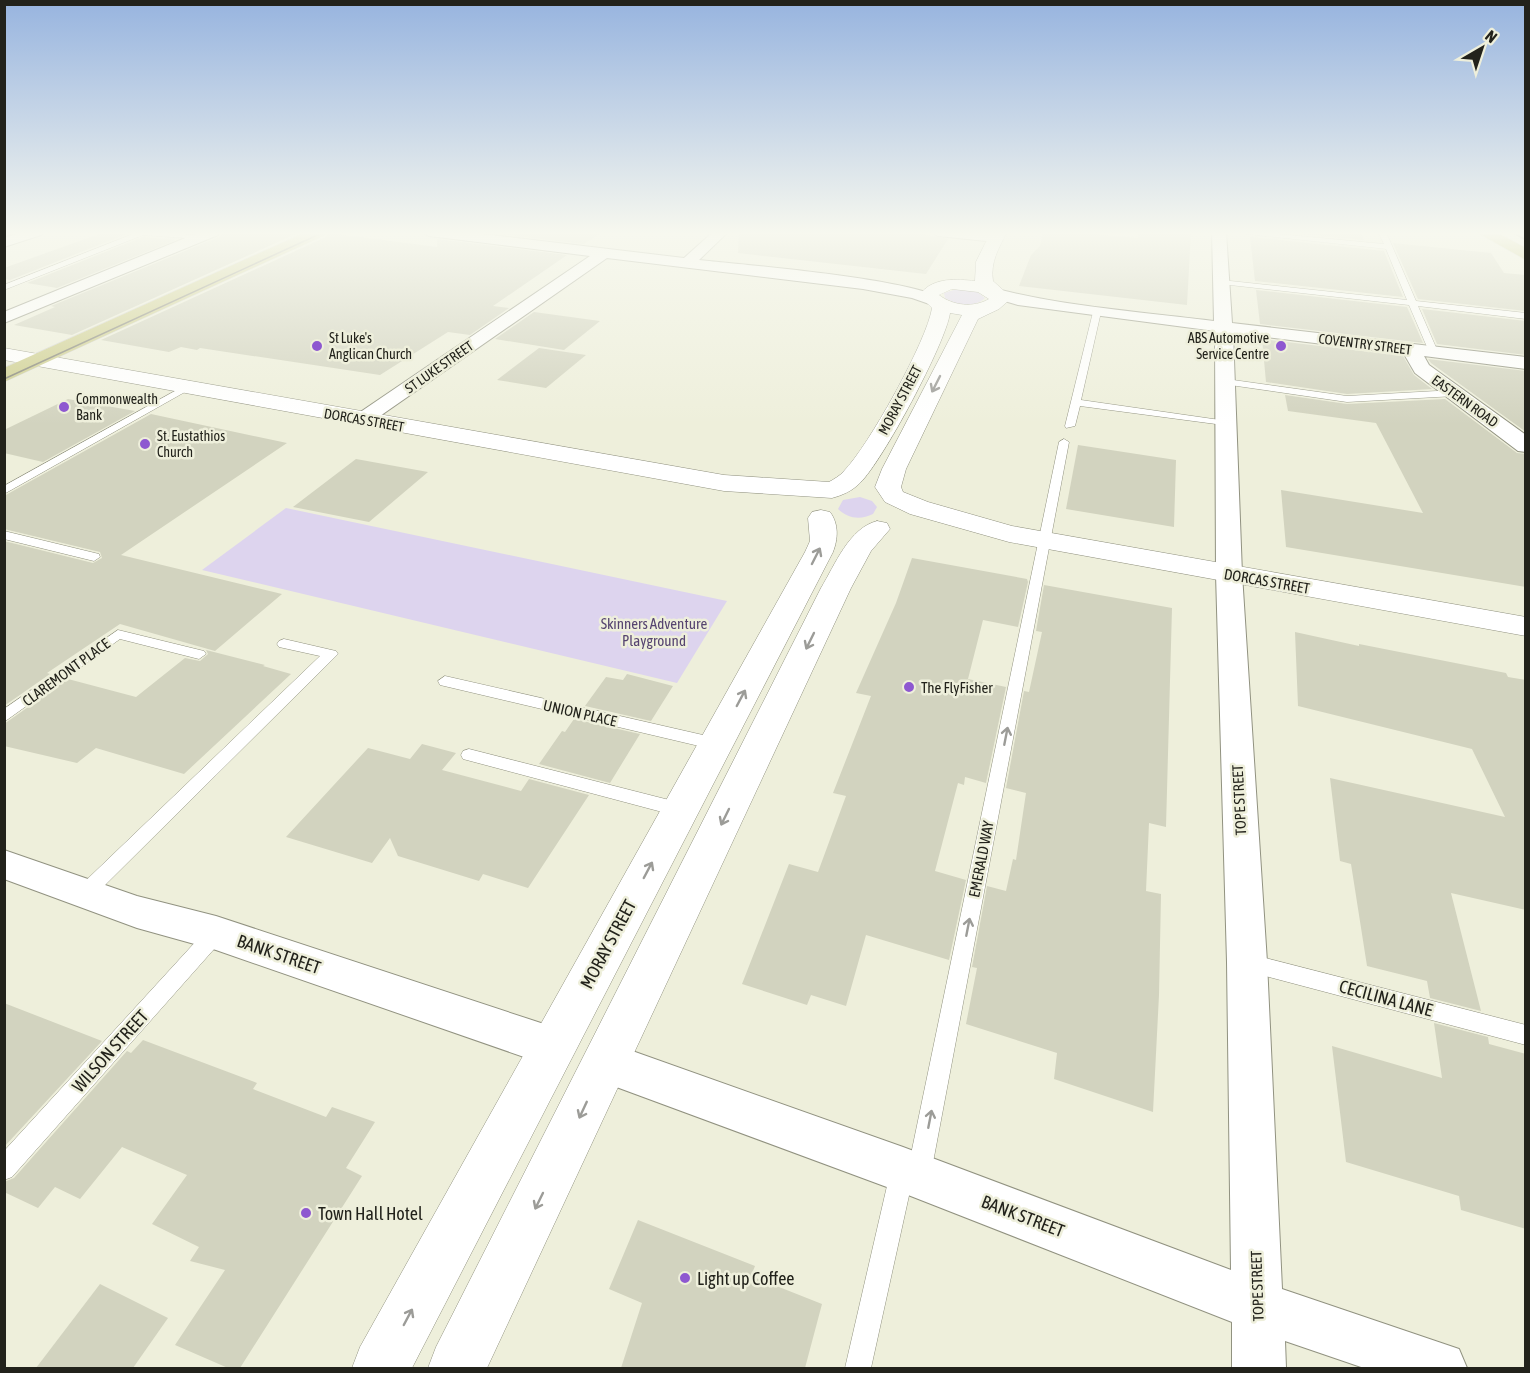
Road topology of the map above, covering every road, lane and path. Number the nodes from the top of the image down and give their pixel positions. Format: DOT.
graph roads {
  1 [pos="57,296"];
  2 [pos="179,296"];
  3 [pos="541,296"];
  4 [pos="940,296"];
  5 [pos="942,296"];
  6 [pos="985,296"];
  7 [pos="989,296"];
  8 [pos="1222,296"];
  9 [pos="1343,296"];
  10 [pos="1409,296"];
  11 [pos="990,300"];
  12 [pos="1412,304"];
  13 [pos="1097,312"];
  14 [pos="1526,316"];
  15 [pos="4,318"];
  16 [pos="1223,327"];
  17 [pos="1411,350"];
  18 [pos="1433,352"];
  19 [pos="4,354"];
  20 [pos="40,360"];
  21 [pos="1526,363"];
  22 [pos="4,376"];
  23 [pos="1226,382"];
  24 [pos="187,388"];
  25 [pos="1455,393"];
  26 [pos="1076,402"];
  27 [pos="363,419"];
  28 [pos="1227,424"];
  29 [pos="1070,426"];
  30 [pos="1065,442"];
  31 [pos="1526,446"];
  32 [pos="724,483"];
  33 [pos="834,489"];
  34 [pos="4,491"];
  35 [pos="893,496"];
  36 [pos="820,517"];
  37 [pos="880,529"];
  38 [pos="1009,534"];
  39 [pos="4,536"];
  40 [pos="1044,541"];
  41 [pos="94,557"];
  42 [pos="1229,574"];
  43 [pos="1526,627"];
  44 [pos="284,644"];
  45 [pos="199,654"];
  46 [pos="445,681"];
  47 [pos="4,717"];
  48 [pos="716,744"];
  49 [pos="469,755"];
  50 [pos="681,810"];
  51 [pos="4,864"];
  52 [pos="85,893"];
  53 [pos="216,933"];
  54 [pos="1247,962"];
  55 [pos="1526,1035"];
  56 [pos="553,1047"];
  57 [pos="607,1063"];
  58 [pos="4,1169"];
  59 [pos="911,1173"];
  60 [pos="1257,1306"];
  61 [pos="381,1368"];
  62 [pos="457,1368"];
  63 [pos="858,1368"];
  64 [pos="1259,1368"];
  65 [pos="1440,1368"];
  1 -- 15 [label="street"];
  2 -- 20 [label="main road"];
  3 -- 27 [label="street, ST LUKE STREET"];
  4 -- 33 [label="street, MORAY STREET"];
  5 -- 11 [label="street"];
  6 -- 11 [label="street"];
  7 -- 11 [label="street"];
  8 -- 16 [label="street, TOPE STREET"];
  9 -- 12 [label="lane"];
  10 -- 12 [label="lane"];
  11 -- 13 [label="street, COVENTRY STREET"];
  11 -- 35 [label="street, MORAY STREET, one-way"];
  12 -- 14 [label="lane"];
  12 -- 18 [label="lane"];
  13 -- 16 [label="street, COVENTRY STREET"];
  13 -- 26 [label="lane"];
  16 -- 17 [label="street, COVENTRY STREET"];
  16 -- 23 [label="street, TOPE STREET"];
  17 -- 18 [label="street, COVENTRY STREET"];
  17 -- 25 [label="street, EASTERN ROAD"];
  18 -- 21 [label="street, COVENTRY STREET"];
  19 -- 20 [label="street, DORCAS STREET"];
  20 -- 22 [label="main road"];
  20 -- 24 [label="street, DORCAS STREET"];
  23 -- 25 [label="lane"];
  23 -- 28 [label="street, TOPE STREET"];
  24 -- 27 [label="street, DORCAS STREET"];
  24 -- 34 [label="lane"];
  25 -- 31 [label="street, EASTERN ROAD"];
  26 -- 28 [label="lane"];
  26 -- 29 [label="lane"];
  27 -- 32 [label="street, DORCAS STREET"];
  28 -- 42 [label="street, TOPE STREET"];
  30 -- 40 [label="lane, EMERALD WAY"];
  32 -- 33 [label="street, DORCAS STREET"];
  32 -- 36 [label="street, DORCAS STREET"];
  33 -- 35 [label="street, DORCAS STREET"];
  33 -- 36 [label="street, MORAY STREET"];
  35 -- 37 [label="street, MORAY STREET"];
  35 -- 38 [label="street, DORCAS STREET"];
  36 -- 37 [label="street, DORCAS STREET"];
  48 -- 36 [label="street, MORAY STREET, one-way"];
  37 -- 38 [label="street, DORCAS STREET"];
  37 -- 57 [label="street, one-way"];
  38 -- 40 [label="street, DORCAS STREET"];
  39 -- 41 [label="lane"];
  40 -- 42 [label="street, DORCAS STREET"];
  59 -- 40 [label="lane, EMERALD WAY, one-way"];
  42 -- 43 [label="street, DORCAS STREET"];
  42 -- 54 [label="street, TOPE STREET"];
  44 -- 52 [label="lane"];
  45 -- 47 [label="lane, CLAREMONT PLACE"];
  46 -- 48 [label="lane, UNION PLACE"];
  48 -- 50 [label="street, MORAY STREET"];
  49 -- 50 [label="lane"];
  56 -- 50 [label="street, MORAY STREET, one-way"];
  51 -- 52 [label="street, BANK STREET"];
  52 -- 53 [label="street, BANK STREET"];
  53 -- 56 [label="street, BANK STREET"];
  53 -- 58 [label="lane, WILSON STREET"];
  54 -- 55 [label="lane, CECILINA LANE"];
  54 -- 60 [label="street, TOPE STREET"];
  61 -- 56 [label="street, MORAY STREET, one-way"];
  57 -- 59 [label="street, BANK STREET"];
  57 -- 62 [label="street, one-way"];
  59 -- 60 [label="street, BANK STREET"];
  59 -- 63 [label="lane, EMERALD WAY"];
  60 -- 64 [label="street, TOPE STREET"];
  60 -- 65 [label="street, BANK STREET"];
}
